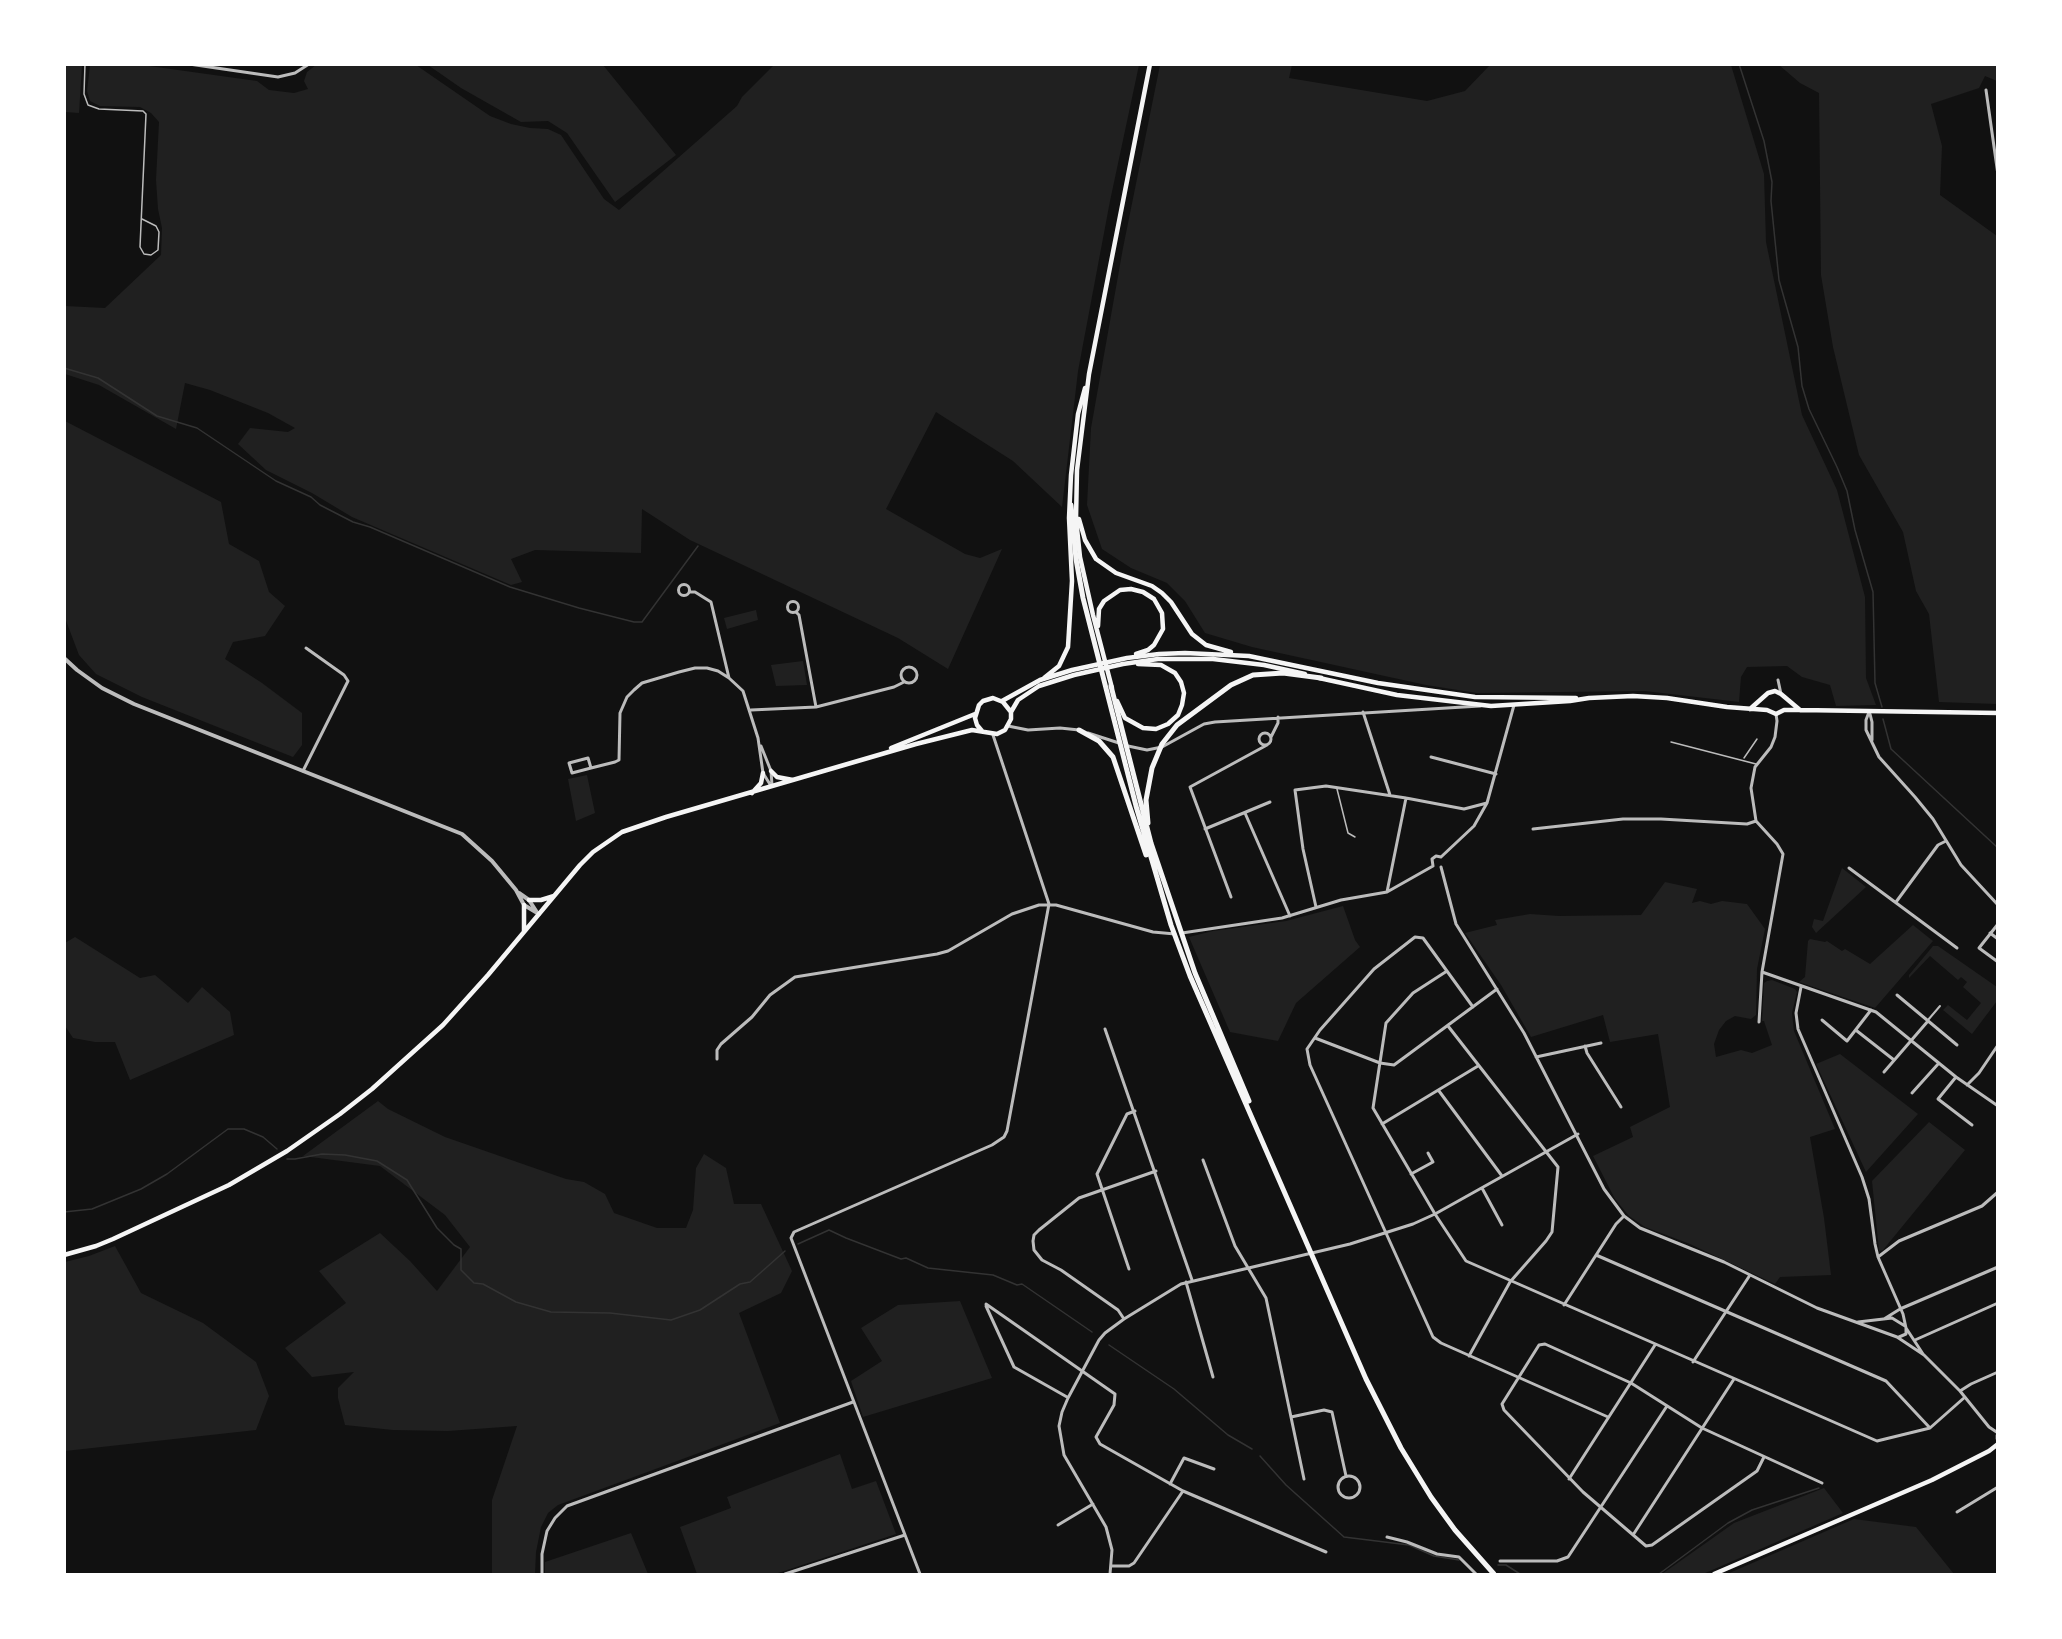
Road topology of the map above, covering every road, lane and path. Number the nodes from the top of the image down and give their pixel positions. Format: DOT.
graph roads {
  1 [pos="85,64"];
  2 [pos="189,64"];
  3 [pos="309,64"];
  4 [pos="1150,64"];
  5 [pos="1986,90"];
  6 [pos="1998,175"];
  7 [pos="142,219"];
  8 [pos="1074,505"];
  9 [pos="690,592"];
  10 [pos="796,612"];
  11 [pos="1098,647"];
  12 [pos="306,648"];
  13 [pos="1249,656"];
  14 [pos="65,658"];
  15 [pos="1121,661"];
  16 [pos="729,678"];
  17 [pos="1321,678"];
  18 [pos="1040,680"];
  19 [pos="904,682"];
  20 [pos="1108,686"];
  21 [pos="1769,694"];
  22 [pos="1783,695"];
  23 [pos="1582,698"];
  24 [pos="1002,701"];
  25 [pos="1514,705"];
  26 [pos="1491,706"];
  27 [pos="816,707"];
  28 [pos="1750,709"];
  29 [pos="750,710"];
  30 [pos="1767,710"];
  31 [pos="1784,710"];
  32 [pos="1800,710"];
  33 [pos="1011,712"];
  34 [pos="1363,712"];
  35 [pos="1869,712"];
  36 [pos="1998,713"];
  37 [pos="975,714"];
  38 [pos="1776,714"];
  39 [pos="1278,717"];
  40 [pos="1008,726"];
  41 [pos="1079,730"];
  42 [pos="982,731"];
  43 [pos="993,735"];
  44 [pos="1271,737"];
  45 [pos="1757,739"];
  46 [pos="1671,742"];
  47 [pos="759,745"];
  48 [pos="1267,745"];
  49 [pos="1431,758"];
  50 [pos="1743,759"];
  51 [pos="858,760"];
  52 [pos="1757,764"];
  53 [pos="591,768"];
  54 [pos="1129,768"];
  55 [pos="303,771"];
  56 [pos="771,771"];
  57 [pos="763,773"];
  58 [pos="1496,774"];
  59 [pos="795,780"];
  60 [pos="772,787"];
  61 [pos="1337,788"];
  62 [pos="753,793"];
  63 [pos="1390,795"];
  64 [pos="1406,798"];
  65 [pos="1270,802"];
  66 [pos="1487,803"];
  67 [pos="1245,813"];
  68 [pos="1756,821"];
  69 [pos="1205,829"];
  70 [pos="1533,830"];
  71 [pos="1355,837"];
  72 [pos="1946,841"];
  73 [pos="1151,843"];
  74 [pos="1441,857"];
  75 [pos="1433,866"];
  76 [pos="1441,867"];
  77 [pos="1849,868"];
  78 [pos="1155,873"];
  79 [pos="1387,892"];
  80 [pos="554,896"];
  81 [pos="1231,897"];
  82 [pos="526,902"];
  83 [pos="1896,903"];
  84 [pos="1049,904"];
  85 [pos="1998,906"];
  86 [pos="1316,907"];
  87 [pos="539,914"];
  88 [pos="1290,916"];
  89 [pos="1998,924"];
  90 [pos="524,932"];
  91 [pos="1990,933"];
  92 [pos="1998,939"];
  93 [pos="1957,948"];
  94 [pos="1998,962"];
  95 [pos="1447,970"];
  96 [pos="1762,972"];
  97 [pos="1801,987"];
  98 [pos="1497,989"];
  99 [pos="1898,995"];
  100 [pos="1940,1006"];
  101 [pos="1473,1007"];
  102 [pos="1871,1010"];
  103 [pos="1822,1020"];
  104 [pos="1928,1020"];
  105 [pos="1759,1022"];
  106 [pos="1448,1026"];
  107 [pos="1105,1029"];
  108 [pos="1857,1030"];
  109 [pos="1315,1038"];
  110 [pos="1911,1040"];
  111 [pos="1601,1043"];
  112 [pos="1957,1044"];
  113 [pos="1998,1045"];
  114 [pos="1585,1046"];
  115 [pos="1536,1057"];
  116 [pos="717,1059"];
  117 [pos="1894,1060"];
  118 [pos="1380,1063"];
  119 [pos="1939,1063"];
  120 [pos="1478,1066"];
  121 [pos="1884,1072"];
  122 [pos="1956,1077"];
  123 [pos="1967,1085"];
  124 [pos="1439,1090"];
  125 [pos="1912,1093"];
  126 [pos="1998,1106"];
  127 [pos="1621,1107"];
  128 [pos="1135,1111"];
  129 [pos="1252,1114"];
  130 [pos="1382,1124"];
  131 [pos="1972,1125"];
  132 [pos="1578,1134"];
  133 [pos="1546,1151"];
  134 [pos="1428,1153"];
  135 [pos="1203,1160"];
  136 [pos="1156,1171"];
  137 [pos="1411,1174"];
  138 [pos="1502,1176"];
  139 [pos="1482,1188"];
  140 [pos="1101,1190"];
  141 [pos="1998,1192"];
  142 [pos="1435,1214"];
  143 [pos="1624,1216"];
  144 [pos="1502,1226"];
  145 [pos="1384,1234"];
  146 [pos="64,1255"];
  147 [pos="1596,1255"];
  148 [pos="1878,1257"];
  149 [pos="1998,1261"];
  150 [pos="1998,1267"];
  151 [pos="1247,1268"];
  152 [pos="1129,1269"];
  153 [pos="1750,1275"];
  154 [pos="1192,1280"];
  155 [pos="1186,1282"];
  156 [pos="1510,1282"];
  157 [pos="1998,1303"];
  158 [pos="1564,1305"];
  159 [pos="1900,1309"];
  160 [pos="1726,1311"];
  161 [pos="1124,1319"];
  162 [pos="1883,1320"];
  163 [pos="1856,1322"];
  164 [pos="1906,1328"];
  165 [pos="1884,1332"];
  166 [pos="1897,1337"];
  167 [pos="1915,1340"];
  168 [pos="1655,1345"];
  169 [pos="1924,1355"];
  170 [pos="1469,1356"];
  171 [pos="1693,1362"];
  172 [pos="1083,1372"];
  173 [pos="1998,1372"];
  174 [pos="1213,1377"];
  175 [pos="1518,1378"];
  176 [pos="1734,1379"];
  177 [pos="1631,1383"];
  178 [pos="1960,1391"];
  179 [pos="1965,1396"];
  180 [pos="1068,1398"];
  181 [pos="853,1402"];
  182 [pos="1667,1406"];
  183 [pos="1291,1417"];
  184 [pos="1608,1417"];
  185 [pos="1702,1428"];
  186 [pos="1930,1428"];
  187 [pos="1998,1435"];
  188 [pos="1998,1444"];
  189 [pos="1764,1457"];
  190 [pos="1214,1469"];
  191 [pos="1346,1476"];
  192 [pos="1304,1479"];
  193 [pos="1569,1479"];
  194 [pos="1822,1483"];
  195 [pos="1170,1484"];
  196 [pos="1998,1486"];
  197 [pos="1184,1491"];
  198 [pos="1093,1504"];
  199 [pos="1600,1507"];
  200 [pos="1957,1512"];
  201 [pos="1058,1525"];
  202 [pos="905,1535"];
  203 [pos="1633,1535"];
  204 [pos="1388,1537"];
  205 [pos="1326,1552"];
  206 [pos="1500,1561"];
  207 [pos="1111,1566"];
  208 [pos="542,1575"];
  209 [pos="785,1575"];
  210 [pos="920,1575"];
  211 [pos="1110,1575"];
  212 [pos="1476,1575"];
  213 [pos="1494,1575"];
  214 [pos="1714,1575"];
  1 -- 7 [label="lane"];
  2 -- 3 [label="street"];
  4 -- 8 [label="main road"];
  5 -- 6 [label="street"];
  7 -- 7 [label="lane"];
  8 -- 11 [label="highway"];
  8 -- 13 [label="main road"];
  8 -- 18 [label="main road"];
  9 -- 16 [label="street"];
  10 -- 27 [label="street"];
  11 -- 15 [label="main road"];
  11 -- 20 [label="highway"];
  12 -- 55 [label="street"];
  13 -- 15 [label="main road"];
  13 -- 23 [label="main road"];
  14 -- 55 [label="street"];
  15 -- 17 [label="main road"];
  15 -- 18 [label="main road"];
  15 -- 20 [label="main road"];
  15 -- 33 [label="main road"];
  16 -- 29 [label="street"];
  16 -- 53 [label="street"];
  17 -- 26 [label="main road"];
  17 -- 73 [label="highway"];
  18 -- 24 [label="main road"];
  19 -- 19 [label="street"];
  19 -- 27 [label="street"];
  20 -- 54 [label="highway"];
  21 -- 22 [label="main road"];
  21 -- 22 [label="street"];
  21 -- 28 [label="main road"];
  21 -- 30 [label="main road"];
  22 -- 31 [label="main road"];
  22 -- 32 [label="main road"];
  23 -- 25 [label="main road"];
  23 -- 28 [label="main road"];
  24 -- 33 [label="main road"];
  24 -- 37 [label="main road"];
  25 -- 26 [label="main road"];
  25 -- 58 [label="street"];
  26 -- 34 [label="street"];
  27 -- 29 [label="street"];
  28 -- 30 [label="main road"];
  29 -- 47 [label="street"];
  30 -- 38 [label="main road"];
  31 -- 32 [label="main road"];
  31 -- 38 [label="main road"];
  32 -- 35 [label="main road"];
  33 -- 40 [label="main road"];
  34 -- 39 [label="street"];
  34 -- 63 [label="street"];
  35 -- 36 [label="main road"];
  35 -- 72 [label="street"];
  37 -- 42 [label="main road"];
  37 -- 51 [label="main road"];
  38 -- 52 [label="street"];
  39 -- 41 [label="street"];
  39 -- 44 [label="street"];
  40 -- 41 [label="street"];
  40 -- 43 [label="main road"];
  41 -- 78 [label="highway"];
  42 -- 43 [label="main road"];
  42 -- 51 [label="main road"];
  43 -- 84 [label="street"];
  44 -- 48 [label="street"];
  44 -- 48 [label="street"];
  45 -- 50 [label="lane"];
  46 -- 50 [label="lane"];
  47 -- 56 [label="street"];
  47 -- 57 [label="street"];
  48 -- 69 [label="street"];
  49 -- 58 [label="street"];
  50 -- 52 [label="lane"];
  51 -- 59 [label="main road"];
  52 -- 68 [label="street"];
  53 -- 53 [label="street"];
  54 -- 73 [label="highway"];
  54 -- 78 [label="highway"];
  55 -- 82 [label="street"];
  56 -- 59 [label="main road"];
  56 -- 60 [label="street"];
  57 -- 60 [label="street"];
  57 -- 62 [label="main road"];
  58 -- 66 [label="street"];
  59 -- 60 [label="main road"];
  60 -- 62 [label="main road"];
  61 -- 63 [label="street"];
  61 -- 71 [label="lane"];
  61 -- 86 [label="street"];
  62 -- 80 [label="main road"];
  63 -- 64 [label="street"];
  64 -- 66 [label="street"];
  64 -- 79 [label="street"];
  65 -- 67 [label="street"];
  66 -- 74 [label="street"];
  67 -- 69 [label="street"];
  67 -- 88 [label="street"];
  68 -- 70 [label="street"];
  68 -- 96 [label="street"];
  69 -- 81 [label="street"];
  72 -- 83 [label="street"];
  72 -- 85 [label="street"];
  73 -- 129 [label="highway"];
  74 -- 75 [label="street"];
  74 -- 76 [label="street"];
  75 -- 76 [label="street"];
  75 -- 79 [label="street"];
  76 -- 98 [label="street"];
  77 -- 83 [label="street"];
  78 -- 129 [label="highway"];
  79 -- 86 [label="street"];
  80 -- 82 [label="main road"];
  80 -- 87 [label="main road"];
  82 -- 87 [label="street"];
  82 -- 90 [label="main road"];
  83 -- 93 [label="street"];
  84 -- 88 [label="street"];
  84 -- 116 [label="street"];
  84 -- 181 [label="street"];
  86 -- 88 [label="street"];
  87 -- 90 [label="main road"];
  89 -- 91 [label="street"];
  90 -- 146 [label="main road"];
  91 -- 92 [label="street"];
  91 -- 94 [label="street"];
  95 -- 101 [label="street"];
  95 -- 109 [label="street"];
  95 -- 118 [label="street"];
  96 -- 97 [label="street"];
  96 -- 105 [label="street"];
  97 -- 102 [label="street"];
  97 -- 148 [label="street"];
  98 -- 101 [label="street"];
  98 -- 115 [label="street"];
  99 -- 104 [label="street"];
  100 -- 104 [label="street"];
  101 -- 106 [label="street"];
  102 -- 108 [label="street"];
  102 -- 110 [label="street"];
  103 -- 108 [label="street"];
  104 -- 110 [label="street"];
  104 -- 112 [label="street"];
  106 -- 118 [label="street"];
  106 -- 120 [label="street"];
  107 -- 128 [label="street"];
  108 -- 117 [label="street"];
  109 -- 118 [label="street"];
  109 -- 145 [label="street"];
  110 -- 117 [label="street"];
  110 -- 119 [label="street"];
  111 -- 114 [label="street"];
  113 -- 123 [label="street"];
  114 -- 115 [label="street"];
  114 -- 127 [label="street"];
  115 -- 132 [label="street"];
  117 -- 121 [label="street"];
  118 -- 130 [label="street"];
  119 -- 122 [label="street"];
  119 -- 125 [label="street"];
  120 -- 124 [label="street"];
  120 -- 133 [label="street"];
  122 -- 123 [label="street"];
  122 -- 131 [label="street"];
  123 -- 126 [label="street"];
  124 -- 130 [label="street"];
  124 -- 138 [label="street"];
  128 -- 136 [label="street"];
  128 -- 140 [label="street"];
  129 -- 213 [label="highway"];
  130 -- 137 [label="street"];
  132 -- 133 [label="street"];
  132 -- 143 [label="street"];
  133 -- 138 [label="street"];
  133 -- 156 [label="street"];
  134 -- 137 [label="street"];
  135 -- 151 [label="street"];
  136 -- 140 [label="street"];
  136 -- 154 [label="street"];
  137 -- 142 [label="street"];
  138 -- 139 [label="street"];
  139 -- 142 [label="street"];
  139 -- 144 [label="street"];
  140 -- 152 [label="street"];
  140 -- 161 [label="street"];
  141 -- 148 [label="street"];
  142 -- 145 [label="street"];
  142 -- 156 [label="street"];
  143 -- 147 [label="street"];
  143 -- 153 [label="street"];
  145 -- 151 [label="street"];
  145 -- 170 [label="street"];
  147 -- 158 [label="street"];
  147 -- 160 [label="street"];
  148 -- 159 [label="street"];
  149 -- 150 [label="street"];
  150 -- 159 [label="street"];
  151 -- 154 [label="street"];
  151 -- 183 [label="street"];
  153 -- 160 [label="street"];
  153 -- 163 [label="street"];
  154 -- 155 [label="street"];
  155 -- 161 [label="street"];
  155 -- 174 [label="street"];
  156 -- 158 [label="street"];
  156 -- 170 [label="street"];
  157 -- 167 [label="street"];
  158 -- 168 [label="street"];
  159 -- 162 [label="street"];
  159 -- 164 [label="street"];
  160 -- 171 [label="street"];
  160 -- 186 [label="street"];
  161 -- 172 [label="street"];
  162 -- 163 [label="street"];
  162 -- 164 [label="street"];
  162 -- 165 [label="street"];
  163 -- 165 [label="street"];
  164 -- 166 [label="street"];
  164 -- 167 [label="street"];
  165 -- 166 [label="street"];
  166 -- 169 [label="street"];
  167 -- 169 [label="street"];
  168 -- 171 [label="street"];
  168 -- 177 [label="street"];
  169 -- 178 [label="street"];
  170 -- 175 [label="street"];
  171 -- 176 [label="street"];
  172 -- 180 [label="street"];
  172 -- 180 [label="street"];
  172 -- 195 [label="street"];
  173 -- 178 [label="street"];
  175 -- 177 [label="street"];
  175 -- 184 [label="street"];
  175 -- 193 [label="street"];
  176 -- 185 [label="street"];
  176 -- 186 [label="street"];
  177 -- 182 [label="street"];
  177 -- 184 [label="street"];
  178 -- 179 [label="street"];
  179 -- 186 [label="street"];
  179 -- 187 [label="street"];
  180 -- 198 [label="street"];
  181 -- 202 [label="street"];
  181 -- 208 [label="street"];
  182 -- 185 [label="street"];
  182 -- 199 [label="street"];
  183 -- 191 [label="street"];
  183 -- 192 [label="street"];
  184 -- 193 [label="street"];
  185 -- 189 [label="street"];
  185 -- 203 [label="street"];
  188 -- 214 [label="main road"];
  189 -- 194 [label="street"];
  189 -- 203 [label="street"];
  190 -- 195 [label="street"];
  191 -- 191 [label="street"];
  193 -- 199 [label="street"];
  195 -- 197 [label="street"];
  196 -- 200 [label="street"];
  197 -- 205 [label="street"];
  197 -- 207 [label="street"];
  198 -- 201 [label="street"];
  198 -- 207 [label="street"];
  199 -- 203 [label="street"];
  199 -- 206 [label="street"];
  202 -- 209 [label="street"];
  202 -- 210 [label="street"];
  204 -- 212 [label="street"];
  207 -- 211 [label="street"];
}
